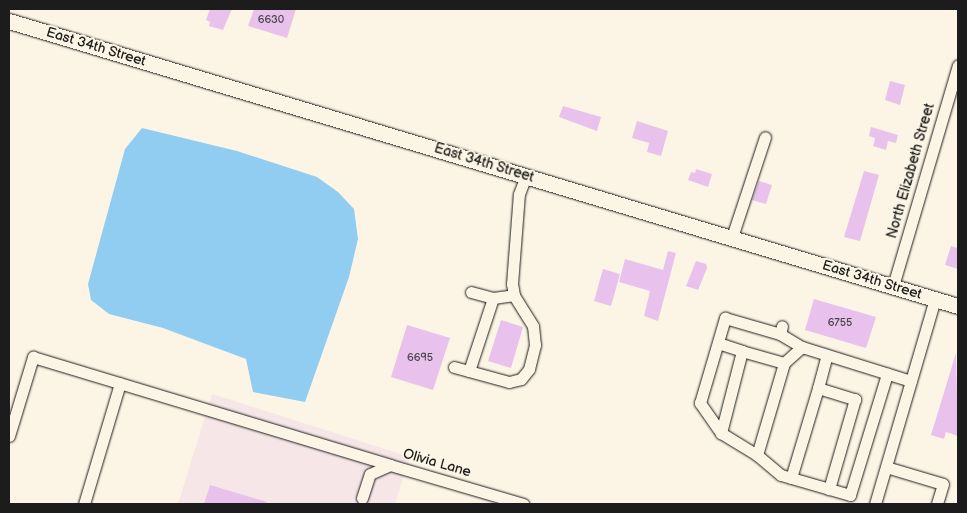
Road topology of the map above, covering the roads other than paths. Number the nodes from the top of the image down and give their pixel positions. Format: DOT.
graph roads {
  1 [pos="9,21"];
  2 [pos="958,65"];
  3 [pos="765,137"];
  4 [pos="526,176"];
  5 [pos="732,237"];
  6 [pos="893,286"];
  7 [pos="471,292"];
  8 [pos="514,295"];
  9 [pos="493,298"];
  10 [pos="935,299"];
  11 [pos="958,306"];
  12 [pos="718,344"];
  13 [pos="802,348"];
  14 [pos="742,351"];
  15 [pos="827,355"];
  16 [pos="784,363"];
  17 [pos="454,367"];
  18 [pos="469,372"];
  19 [pos="887,374"];
  20 [pos="911,381"];
  21 [pos="120,383"];
  22 [pos="818,388"];
  23 [pos="721,433"];
  24 [pos="9,436"];
  25 [pos="757,455"];
  26 [pos="390,465"];
  27 [pos="886,467"];
  28 [pos="791,478"];
  29 [pos="829,489"];
  30 [pos="362,498"];
  31 [pos="84,504"];
  32 [pos="523,504"];
  33 [pos="875,504"];
  34 [pos="937,504"];
  1 -- 4 [label="main road, East 34th Street"];
  2 -- 6 [label="street, North Elizabeth Street"];
  3 -- 5 [label="street"];
  4 -- 5 [label="main road, East 34th Street"];
  4 -- 8 [label="street"];
  5 -- 6 [label="main road, East 34th Street"];
  6 -- 10 [label="main road, East 34th Street"];
  7 -- 9 [label="street"];
  8 -- 9 [label="street"];
  8 -- 18 [label="street"];
  9 -- 18 [label="street"];
  10 -- 11 [label="main road, East 34th Street"];
  10 -- 20 [label="street"];
  12 -- 13 [label="street"];
  12 -- 14 [label="street"];
  12 -- 23 [label="street"];
  13 -- 15 [label="street"];
  13 -- 16 [label="street"];
  14 -- 16 [label="street"];
  14 -- 23 [label="street"];
  15 -- 19 [label="street"];
  15 -- 22 [label="street"];
  16 -- 25 [label="street"];
  17 -- 18 [label="street"];
  19 -- 20 [label="street"];
  19 -- 29 [label="street"];
  20 -- 27 [label="street"];
  21 -- 24 [label="street"];
  21 -- 26 [label="street"];
  21 -- 31 [label="street"];
  22 -- 28 [label="street"];
  22 -- 29 [label="street"];
  23 -- 25 [label="street"];
  25 -- 28 [label="street"];
  26 -- 30 [label="street, Olivia Lane"];
  26 -- 32 [label="street, Olivia Lane"];
  27 -- 33 [label="street"];
  27 -- 34 [label="street"];
  28 -- 29 [label="street"];
}
